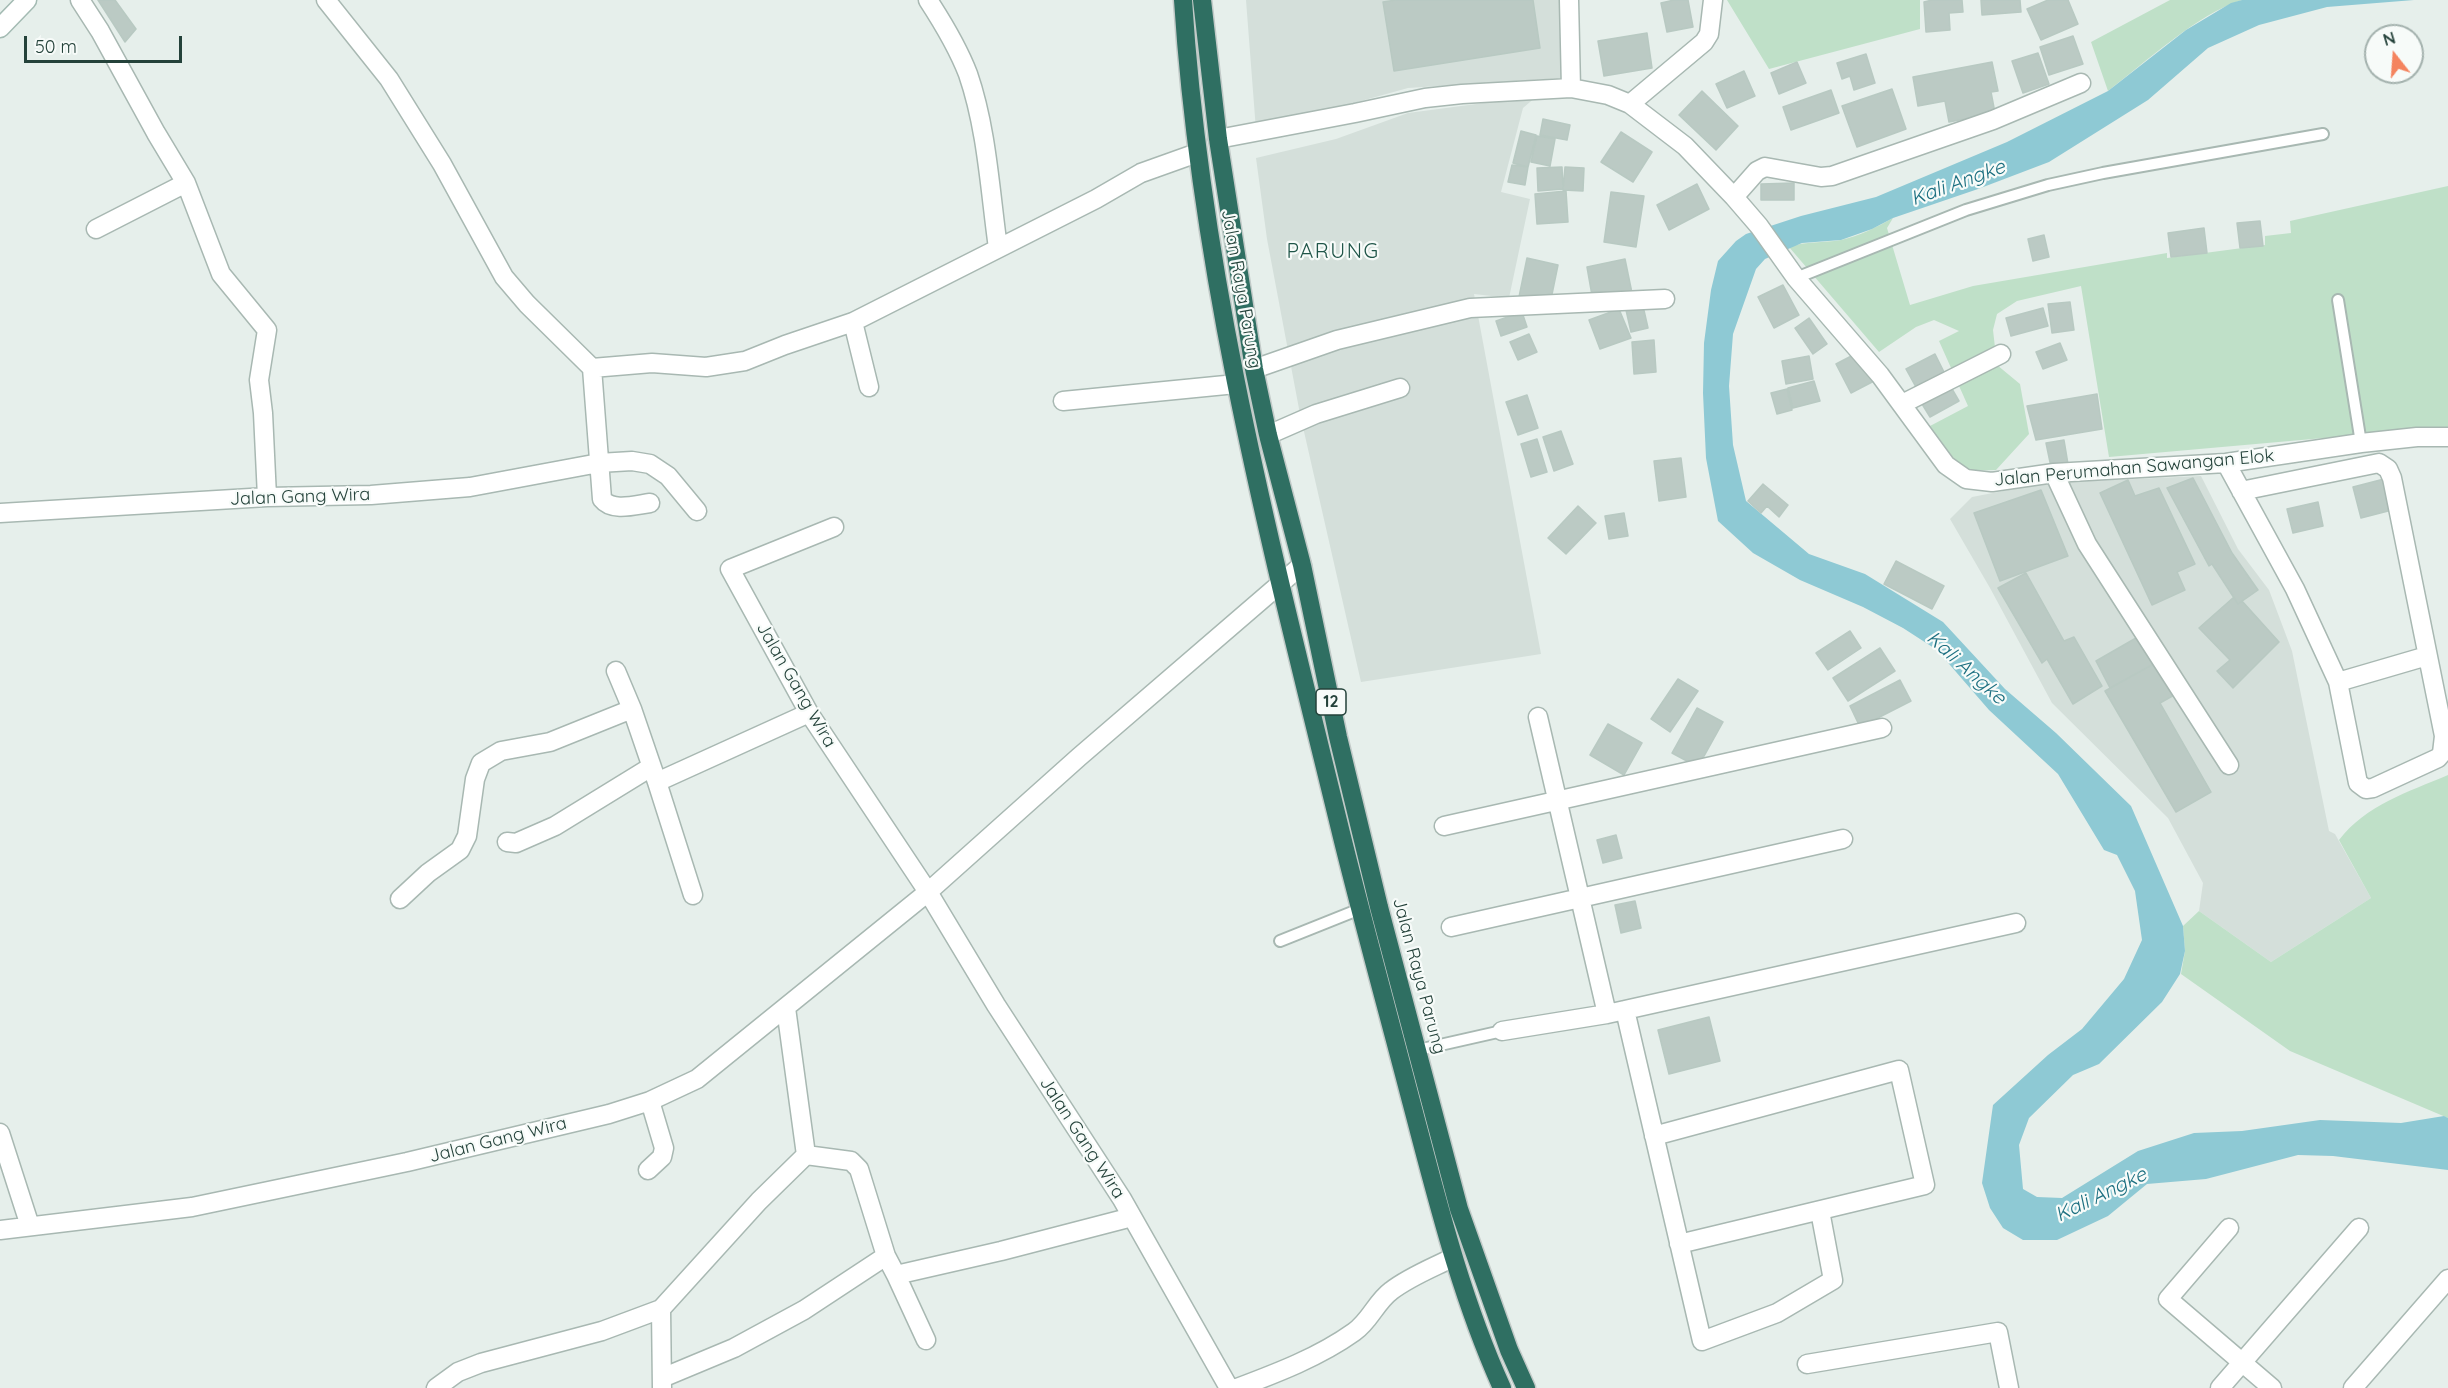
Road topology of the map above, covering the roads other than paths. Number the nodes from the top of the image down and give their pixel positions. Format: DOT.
graph roads {
  1 [pos="27,0"];
  2 [pos="80,0"];
  3 [pos="326,0"];
  4 [pos="928,0"];
  5 [pos="1183,0"];
  6 [pos="1202,0"];
  7 [pos="1569,0"];
  8 [pos="1713,0"];
  9 [pos="0,28"];
  10 [pos="2081,83"];
  11 [pos="1571,88"];
  12 [pos="1630,104"];
  13 [pos="2324,134"];
  14 [pos="1218,139"];
  15 [pos="1197,153"];
  16 [pos="186,183"];
  17 [pos="1734,197"];
  18 [pos="96,229"];
  19 [pos="998,248"];
  20 [pos="1796,278"];
  21 [pos="1665,299"];
  22 [pos="2338,300"];
  23 [pos="853,322"];
  24 [pos="2001,354"];
  25 [pos="592,368"];
  26 [pos="1254,369"];
  27 [pos="1236,384"];
  28 [pos="869,387"];
  29 [pos="1400,388"];
  30 [pos="1063,401"];
  31 [pos="1902,404"];
  32 [pos="1268,435"];
  33 [pos="2448,437"];
  34 [pos="2361,443"];
  35 [pos="598,463"];
  36 [pos="2226,463"];
  37 [pos="2054,473"];
  38 [pos="2241,491"];
  39 [pos="267,497"];
  40 [pos="650,504"];
  41 [pos="697,511"];
  42 [pos="0,513"];
  43 [pos="834,527"];
  44 [pos="1302,565"];
  45 [pos="1282,581"];
  46 [pos="2427,656"];
  47 [pos="615,671"];
  48 [pos="2338,682"];
  49 [pos="632,709"];
  50 [pos="809,713"];
  51 [pos="1538,717"];
  52 [pos="1882,728"];
  53 [pos="2229,765"];
  54 [pos="654,775"];
  55 [pos="1557,801"];
  56 [pos="1444,826"];
  57 [pos="1843,839"];
  58 [pos="507,842"];
  59 [pos="928,892"];
  60 [pos="693,895"];
  61 [pos="1580,898"];
  62 [pos="400,899"];
  63 [pos="1360,909"];
  64 [pos="2016,922"];
  65 [pos="1450,927"];
  66 [pos="1280,941"];
  67 [pos="786,1008"];
  68 [pos="1625,1010"];
  69 [pos="1607,1014"];
  70 [pos="1502,1031"];
  71 [pos="1418,1050"];
  72 [pos="650,1101"];
  73 [pos="0,1133"];
  74 [pos="1654,1136"];
  75 [pos="806,1155"];
  76 [pos="648,1170"];
  77 [pos="1820,1211"];
  78 [pos="1132,1217"];
  79 [pos="30,1226"];
  80 [pos="2229,1228"];
  81 [pos="2359,1228"];
  82 [pos="0,1230"];
  83 [pos="1679,1244"];
  84 [pos="886,1256"];
  85 [pos="1452,1258"];
  86 [pos="896,1275"];
  87 [pos="2448,1279"];
  88 [pos="1491,1298"];
  89 [pos="661,1309"];
  90 [pos="1470,1310"];
  91 [pos="926,1340"];
  92 [pos="2242,1363"];
  93 [pos="1807,1364"];
  94 [pos="662,1383"];
  95 [pos="436,1388"];
  96 [pos="1229,1388"];
  97 [pos="1237,1388"];
  98 [pos="1502,1388"];
  99 [pos="1526,1388"];
  100 [pos="2009,1388"];
  101 [pos="2220,1388"];
  102 [pos="2272,1388"];
  103 [pos="2353,1388"];
  1 -- 9 [label="street"];
  2 -- 16 [label="street"];
  3 -- 25 [label="street"];
  4 -- 19 [label="street"];
  5 -- 15 [label="highway, Jalan Raya Parung / 12"];
  6 -- 14 [label="highway, Jalan Raya Parung / 12"];
  7 -- 11 [label="street"];
  8 -- 12 [label="street"];
  10 -- 17 [label="street"];
  11 -- 12 [label="street, Jalan Perumahan Sawangan Elok"];
  11 -- 14 [label="street, Jalan Perumahan Sawangan Elok"];
  12 -- 17 [label="street, Jalan Perumahan Sawangan Elok"];
  13 -- 20 [label="lane"];
  14 -- 26 [label="highway, Jalan Raya Parung / 12"];
  15 -- 19 [label="street"];
  15 -- 27 [label="highway, Jalan Raya Parung / 12"];
  16 -- 18 [label="street"];
  16 -- 39 [label="street"];
  17 -- 20 [label="street, Jalan Perumahan Sawangan Elok"];
  19 -- 23 [label="street"];
  20 -- 31 [label="street, Jalan Perumahan Sawangan Elok"];
  21 -- 26 [label="street"];
  22 -- 34 [label="lane"];
  23 -- 25 [label="street"];
  23 -- 28 [label="street"];
  24 -- 31 [label="street"];
  25 -- 35 [label="street"];
  26 -- 32 [label="highway, Jalan Raya Parung / 12"];
  27 -- 30 [label="street"];
  27 -- 45 [label="highway, Jalan Raya Parung / 12"];
  29 -- 32 [label="street"];
  31 -- 37 [label="street, Jalan Perumahan Sawangan Elok"];
  32 -- 44 [label="highway, Jalan Raya Parung / 12"];
  33 -- 34 [label="street, Jalan Perumahan Sawangan Elok"];
  34 -- 36 [label="street, Jalan Perumahan Sawangan Elok"];
  35 -- 39 [label="street, Jalan Gang Wira"];
  35 -- 40 [label="street"];
  35 -- 41 [label="street, Jalan Gang Wira"];
  36 -- 37 [label="street, Jalan Perumahan Sawangan Elok"];
  36 -- 38 [label="street"];
  37 -- 53 [label="street"];
  38 -- 46 [label="street"];
  38 -- 48 [label="street"];
  39 -- 42 [label="street, Jalan Gang Wira"];
  43 -- 50 [label="street, Jalan Gang Wira"];
  44 -- 45 [label="street"];
  44 -- 71 [label="highway, Jalan Raya Parung / 12"];
  45 -- 59 [label="street, Jalan Gang Wira"];
  45 -- 63 [label="highway, Jalan Raya Parung / 12"];
  46 -- 48 [label="street"];
  46 -- 48 [label="street"];
  47 -- 49 [label="street"];
  49 -- 54 [label="street"];
  49 -- 62 [label="street"];
  50 -- 54 [label="street"];
  50 -- 59 [label="street, Jalan Gang Wira"];
  51 -- 55 [label="street"];
  52 -- 55 [label="street"];
  54 -- 58 [label="street"];
  54 -- 60 [label="street"];
  55 -- 56 [label="street"];
  55 -- 61 [label="street"];
  57 -- 61 [label="street"];
  59 -- 67 [label="street, Jalan Gang Wira"];
  59 -- 78 [label="street, Jalan Gang Wira"];
  61 -- 65 [label="street"];
  61 -- 69 [label="street"];
  63 -- 66 [label="lane"];
  63 -- 85 [label="highway, Jalan Raya Parung / 12"];
  64 -- 68 [label="street"];
  67 -- 72 [label="street, Jalan Gang Wira"];
  67 -- 75 [label="street"];
  68 -- 69 [label="street"];
  68 -- 74 [label="street"];
  69 -- 70 [label="street"];
  70 -- 71 [label="lane"];
  71 -- 88 [label="highway, Jalan Raya Parung / 12"];
  72 -- 76 [label="street"];
  72 -- 79 [label="street, Jalan Gang Wira"];
  73 -- 79 [label="street"];
  74 -- 77 [label="street"];
  74 -- 83 [label="street"];
  75 -- 84 [label="street"];
  75 -- 89 [label="street"];
  77 -- 83 [label="street"];
  77 -- 83 [label="street"];
  78 -- 86 [label="street"];
  78 -- 96 [label="street, Jalan Gang Wira"];
  79 -- 82 [label="street, Jalan Gang Wira"];
  80 -- 92 [label="street"];
  81 -- 92 [label="street"];
  84 -- 86 [label="street"];
  84 -- 94 [label="street"];
  85 -- 90 [label="highway, Jalan Raya Parung / 12"];
  85 -- 97 [label="street"];
  86 -- 91 [label="street"];
  87 -- 103 [label="street"];
  88 -- 90 [label="highway"];
  88 -- 99 [label="highway, Jalan Raya Parung / 12"];
  89 -- 94 [label="street"];
  89 -- 95 [label="street"];
  90 -- 98 [label="highway, Jalan Raya Parung / 12"];
  92 -- 101 [label="street"];
  92 -- 102 [label="street"];
  93 -- 100 [label="street"];
}
